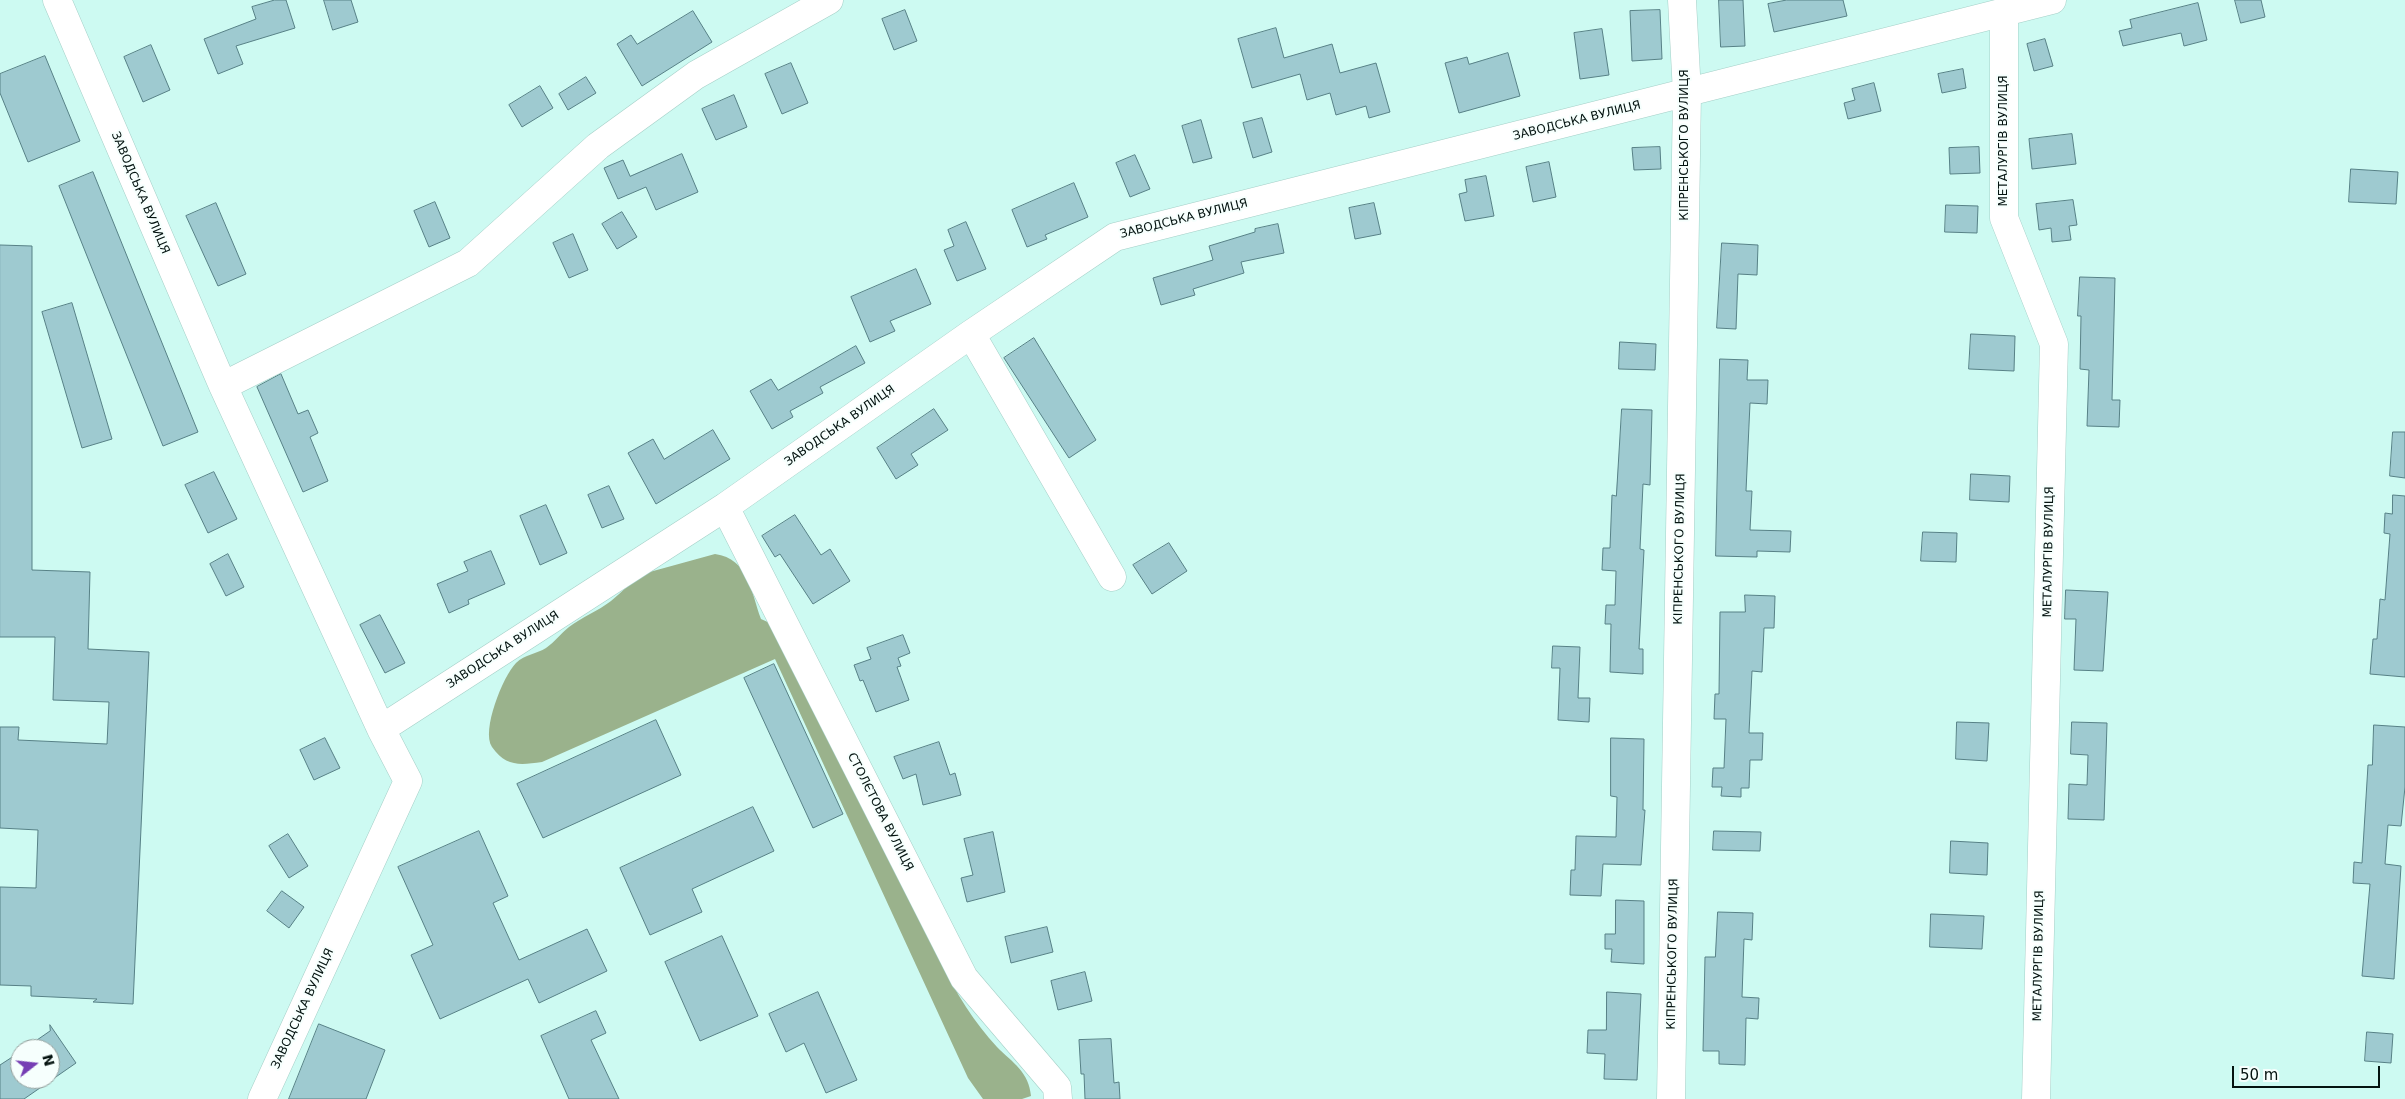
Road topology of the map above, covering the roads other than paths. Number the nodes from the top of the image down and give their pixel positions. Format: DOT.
graph roads {
  1 [pos="57,0"];
  2 [pos="829,0"];
  3 [pos="1682,0"];
  4 [pos="2052,0"];
  5 [pos="2004,14"];
  6 [pos="1687,93"];
  7 [pos="970,334"];
  8 [pos="223,386"];
  9 [pos="725,507"];
  10 [pos="1112,577"];
  11 [pos="381,729"];
  12 [pos="262,1099"];
  13 [pos="1058,1099"];
  14 [pos="1671,1099"];
  15 [pos="2036,1099"];
  1 -- 8 [label="street, ЗАВОДСЬКА ВУЛИЦЯ"];
  2 -- 8 [label="street"];
  3 -- 6 [label="street, КІПРЕНСЬКОГО ВУЛИЦЯ"];
  4 -- 5 [label="street, ЗАВОДСЬКА ВУЛИЦЯ"];
  5 -- 6 [label="street, ЗАВОДСЬКА ВУЛИЦЯ"];
  5 -- 15 [label="street, МЕТАЛУРГІВ ВУЛИЦЯ"];
  6 -- 7 [label="street, ЗАВОДСЬКА ВУЛИЦЯ"];
  6 -- 14 [label="street, КІПРЕНСЬКОГО ВУЛИЦЯ"];
  7 -- 9 [label="street, ЗАВОДСЬКА ВУЛИЦЯ"];
  7 -- 10 [label="street"];
  8 -- 11 [label="street, ЗАВОДСЬКА ВУЛИЦЯ"];
  9 -- 11 [label="street, ЗАВОДСЬКА ВУЛИЦЯ"];
  9 -- 13 [label="street, СТОЛЄТОВА ВУЛИЦЯ"];
  11 -- 12 [label="street, ЗАВОДСЬКА ВУЛИЦЯ"];
}
